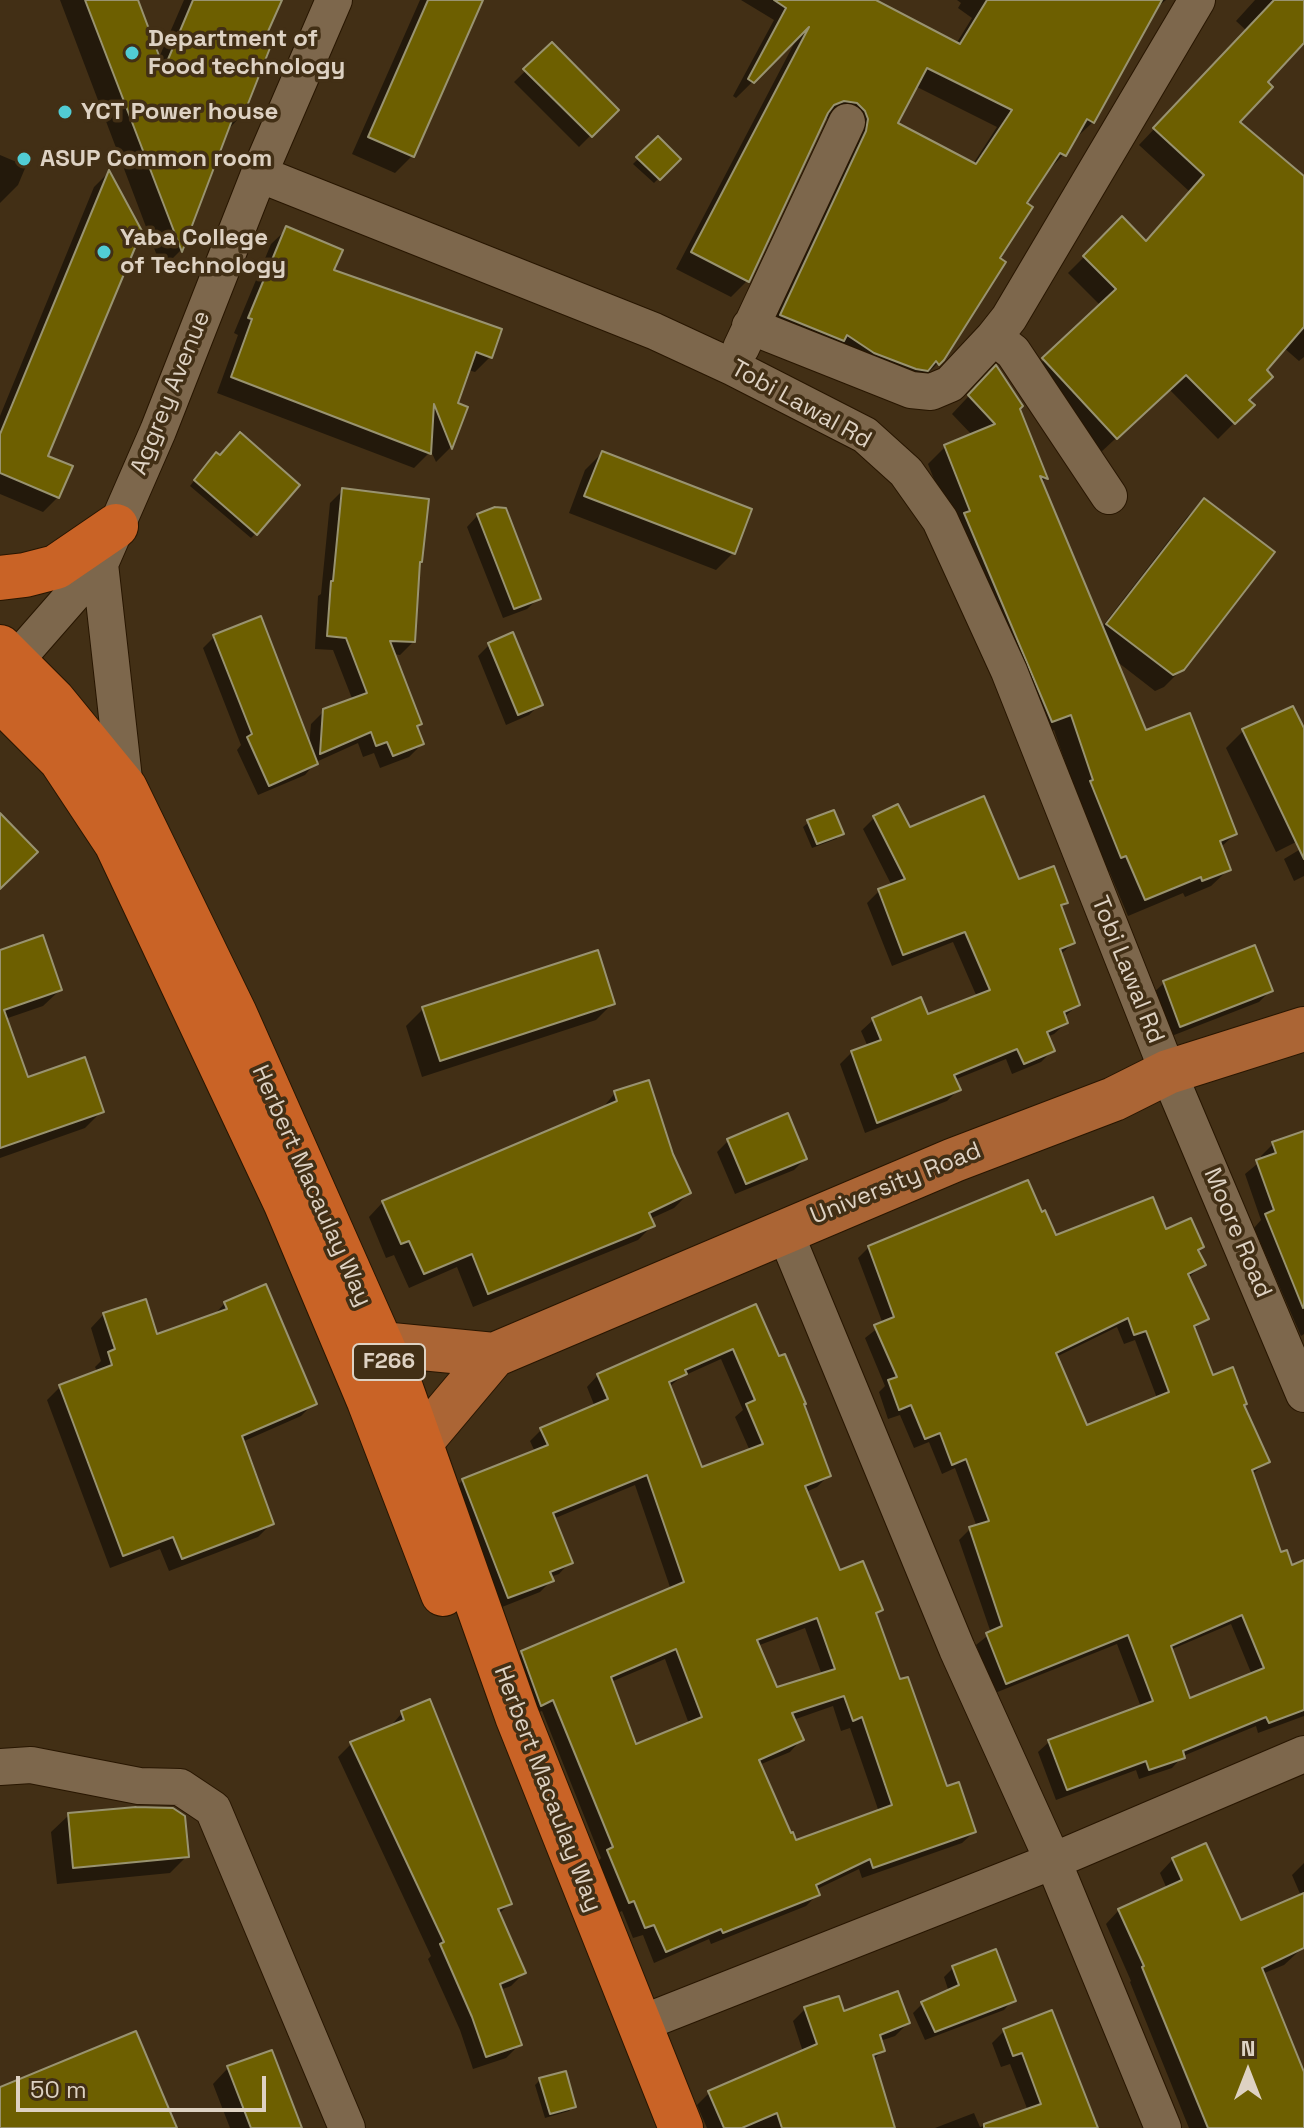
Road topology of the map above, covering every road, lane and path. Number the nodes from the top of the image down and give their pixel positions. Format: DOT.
graph roads {
  1 [pos="334,0"];
  2 [pos="1197,0"];
  3 [pos="847,122"];
  4 [pos="259,174"];
  5 [pos="750,326"];
  6 [pos="994,337"];
  7 [pos="734,368"];
  8 [pos="1109,496"];
  9 [pos="108,545"];
  10 [pos="0,578"];
  11 [pos="5,669"];
  12 [pos="125,788"];
  13 [pos="1304,1029"];
  14 [pos="1168,1072"];
  15 [pos="784,1230"];
  16 [pos="381,1344"];
  17 [pos="494,1355"];
  18 [pos="1304,1394"];
  19 [pos="420,1443"];
  20 [pos="1304,1754"];
  21 [pos="0,1767"];
  22 [pos="1053,1861"];
  23 [pos="640,2024"];
  24 [pos="347,2128"];
  25 [pos="652,2128"];
  26 [pos="681,2128"];
  27 [pos="1163,2128"];
  1 -- 4 [label="street, Aggrey Avenue"];
  2 -- 6 [label="street"];
  3 -- 5 [label="street"];
  4 -- 7 [label="street, Tobi Lawal Rd"];
  4 -- 9 [label="street, Aggrey Avenue"];
  5 -- 6 [label="street"];
  5 -- 7 [label="street"];
  6 -- 8 [label="street"];
  7 -- 14 [label="street, Tobi Lawal Rd"];
  9 -- 10 [label="highway"];
  9 -- 11 [label="street"];
  9 -- 12 [label="street"];
  11 -- 12 [label="highway, Herbert Macaulay Way / F266"];
  11 -- 25 [label="highway, Herbert Macaulay Way / F266"];
  12 -- 16 [label="highway, Herbert Macaulay Way / F266"];
  13 -- 14 [label="main road, University Road"];
  14 -- 15 [label="main road, University Road"];
  14 -- 18 [label="street, Moore Road"];
  15 -- 17 [label="main road, University Road"];
  15 -- 22 [label="street"];
  16 -- 17 [label="main road"];
  16 -- 19 [label="highway, Herbert Macaulay Way / F266"];
  17 -- 19 [label="main road"];
  19 -- 23 [label="highway, Herbert Macaulay Way / F266"];
  20 -- 22 [label="street"];
  21 -- 24 [label="street"];
  22 -- 23 [label="street"];
  22 -- 27 [label="street"];
  23 -- 26 [label="highway, Herbert Macaulay Way / F266"];
}
